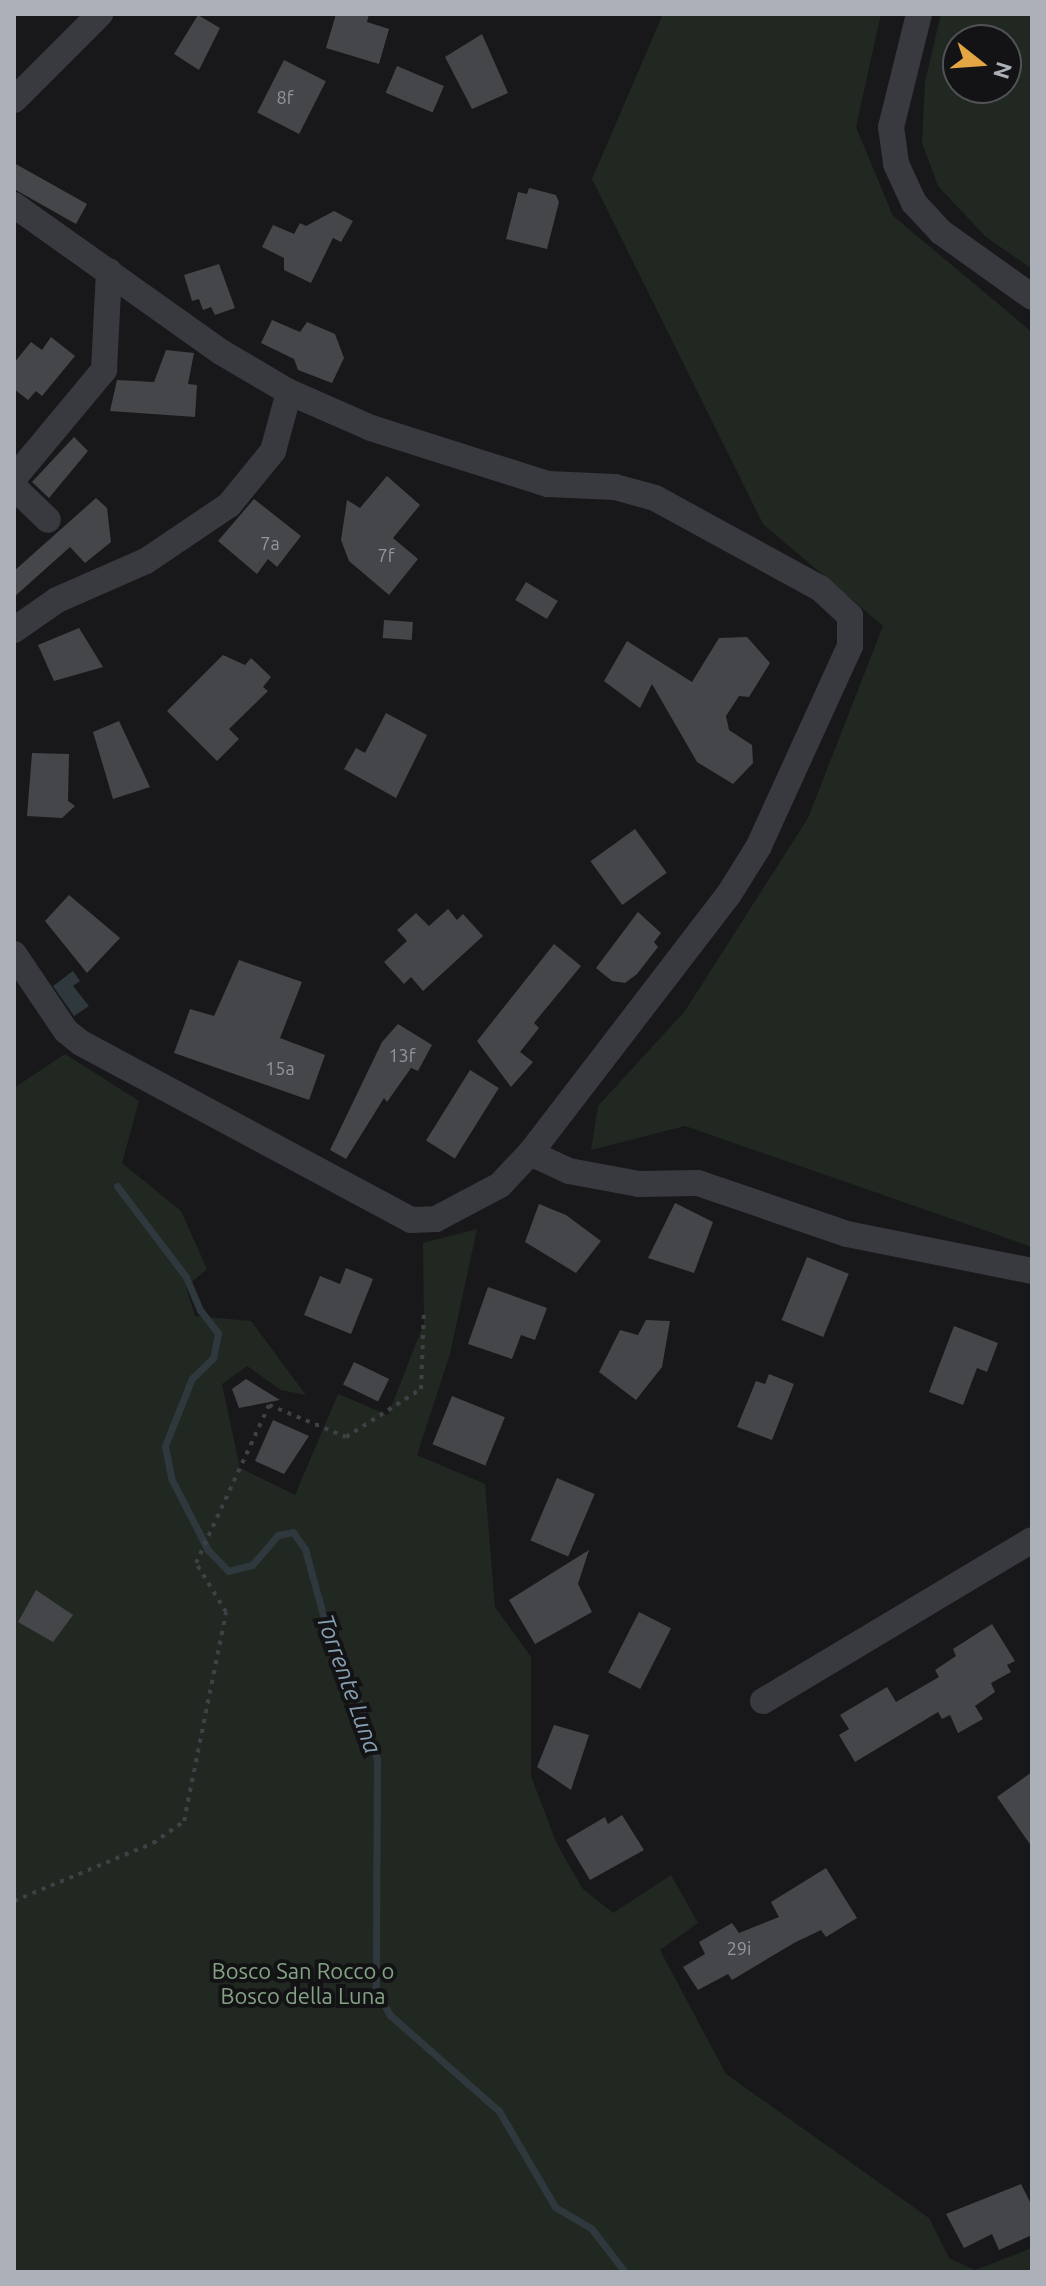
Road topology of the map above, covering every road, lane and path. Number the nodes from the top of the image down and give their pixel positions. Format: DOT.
graph roads {
  1 [pos="100,14"];
  2 [pos="919,14"];
  3 [pos="14,100"];
  4 [pos="14,205"];
  5 [pos="109,271"];
  6 [pos="1032,297"];
  7 [pos="289,392"];
  8 [pos="14,478"];
  9 [pos="14,487"];
  10 [pos="48,520"];
  11 [pos="14,630"];
  12 [pos="14,954"];
  13 [pos="530,1153"];
  14 [pos="1032,1271"];
  15 [pos="424,1311"];
  16 [pos="1032,1540"];
  17 [pos="763,1701"];
  18 [pos="14,1901"];
  1 -- 3 [label="street"];
  2 -- 6 [label="street"];
  4 -- 5 [label="street"];
  5 -- 7 [label="street"];
  5 -- 8 [label="street"];
  7 -- 11 [label="street"];
  7 -- 13 [label="street"];
  9 -- 10 [label="street"];
  12 -- 13 [label="street"];
  13 -- 14 [label="street"];
  15 -- 18 [label="path"];
  16 -- 17 [label="street"];
}
